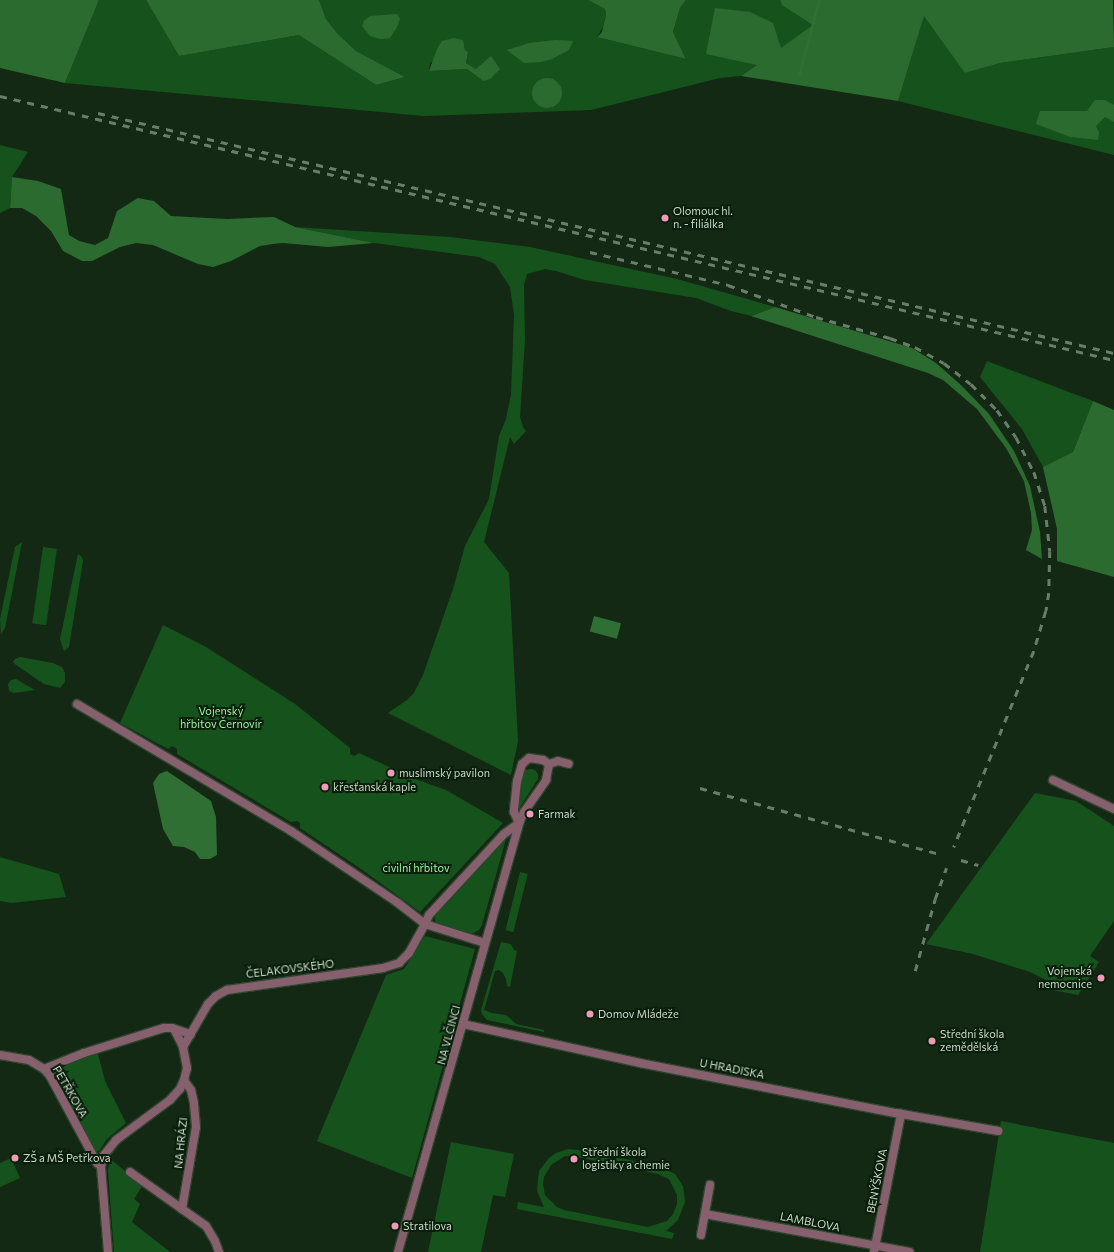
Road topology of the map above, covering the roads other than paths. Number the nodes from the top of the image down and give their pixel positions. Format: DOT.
graph roads {
  1 [pos="77,704"];
  2 [pos="549,764"];
  3 [pos="569,764"];
  4 [pos="1054,780"];
  5 [pos="1114,809"];
  6 [pos="519,822"];
  7 [pos="425,924"];
  8 [pos="486,943"];
  9 [pos="463,1024"];
  10 [pos="174,1029"];
  11 [pos="191,1034"];
  12 [pos="183,1047"];
  13 [pos="0,1055"];
  14 [pos="44,1069"];
  15 [pos="184,1080"];
  16 [pos="901,1114"];
  17 [pos="998,1131"];
  18 [pos="101,1166"];
  19 [pos="130,1172"];
  20 [pos="710,1185"];
  21 [pos="182,1209"];
  22 [pos="705,1214"];
  23 [pos="701,1235"];
  24 [pos="875,1249"];
  25 [pos="108,1252"];
  26 [pos="219,1252"];
  27 [pos="398,1252"];
  28 [pos="910,1252"];
  1 -- 7 [label="street"];
  2 -- 3 [label="street"];
  2 -- 6 [label="street, NA VLČINCI"];
  2 -- 6 [label="street, NA VLČINCI"];
  4 -- 5 [label="street"];
  6 -- 7 [label="street, ČELAKOVSKÉHO"];
  6 -- 8 [label="street, NA VLČINCI"];
  7 -- 8 [label="street"];
  7 -- 11 [label="street, ČELAKOVSKÉHO"];
  8 -- 9 [label="street, NA VLČINCI"];
  9 -- 16 [label="street, U HRADISKA"];
  9 -- 27 [label="street, NA VLČINCI"];
  10 -- 11 [label="street"];
  10 -- 12 [label="street"];
  10 -- 14 [label="street"];
  11 -- 12 [label="street, ČELAKOVSKÉHO"];
  12 -- 15 [label="street"];
  13 -- 14 [label="street, PETŘKOVA"];
  14 -- 18 [label="street, PETŘKOVA"];
  15 -- 18 [label="street"];
  15 -- 21 [label="street, NA HRÁZI"];
  16 -- 17 [label="street, U HRADISKA"];
  16 -- 24 [label="street, BENÝŠKOVA"];
  18 -- 25 [label="street"];
  19 -- 21 [label="street"];
  20 -- 22 [label="street"];
  21 -- 26 [label="street"];
  22 -- 23 [label="street"];
  22 -- 24 [label="street, LAMBLOVA"];
  24 -- 28 [label="street, LAMBLOVA"];
}
